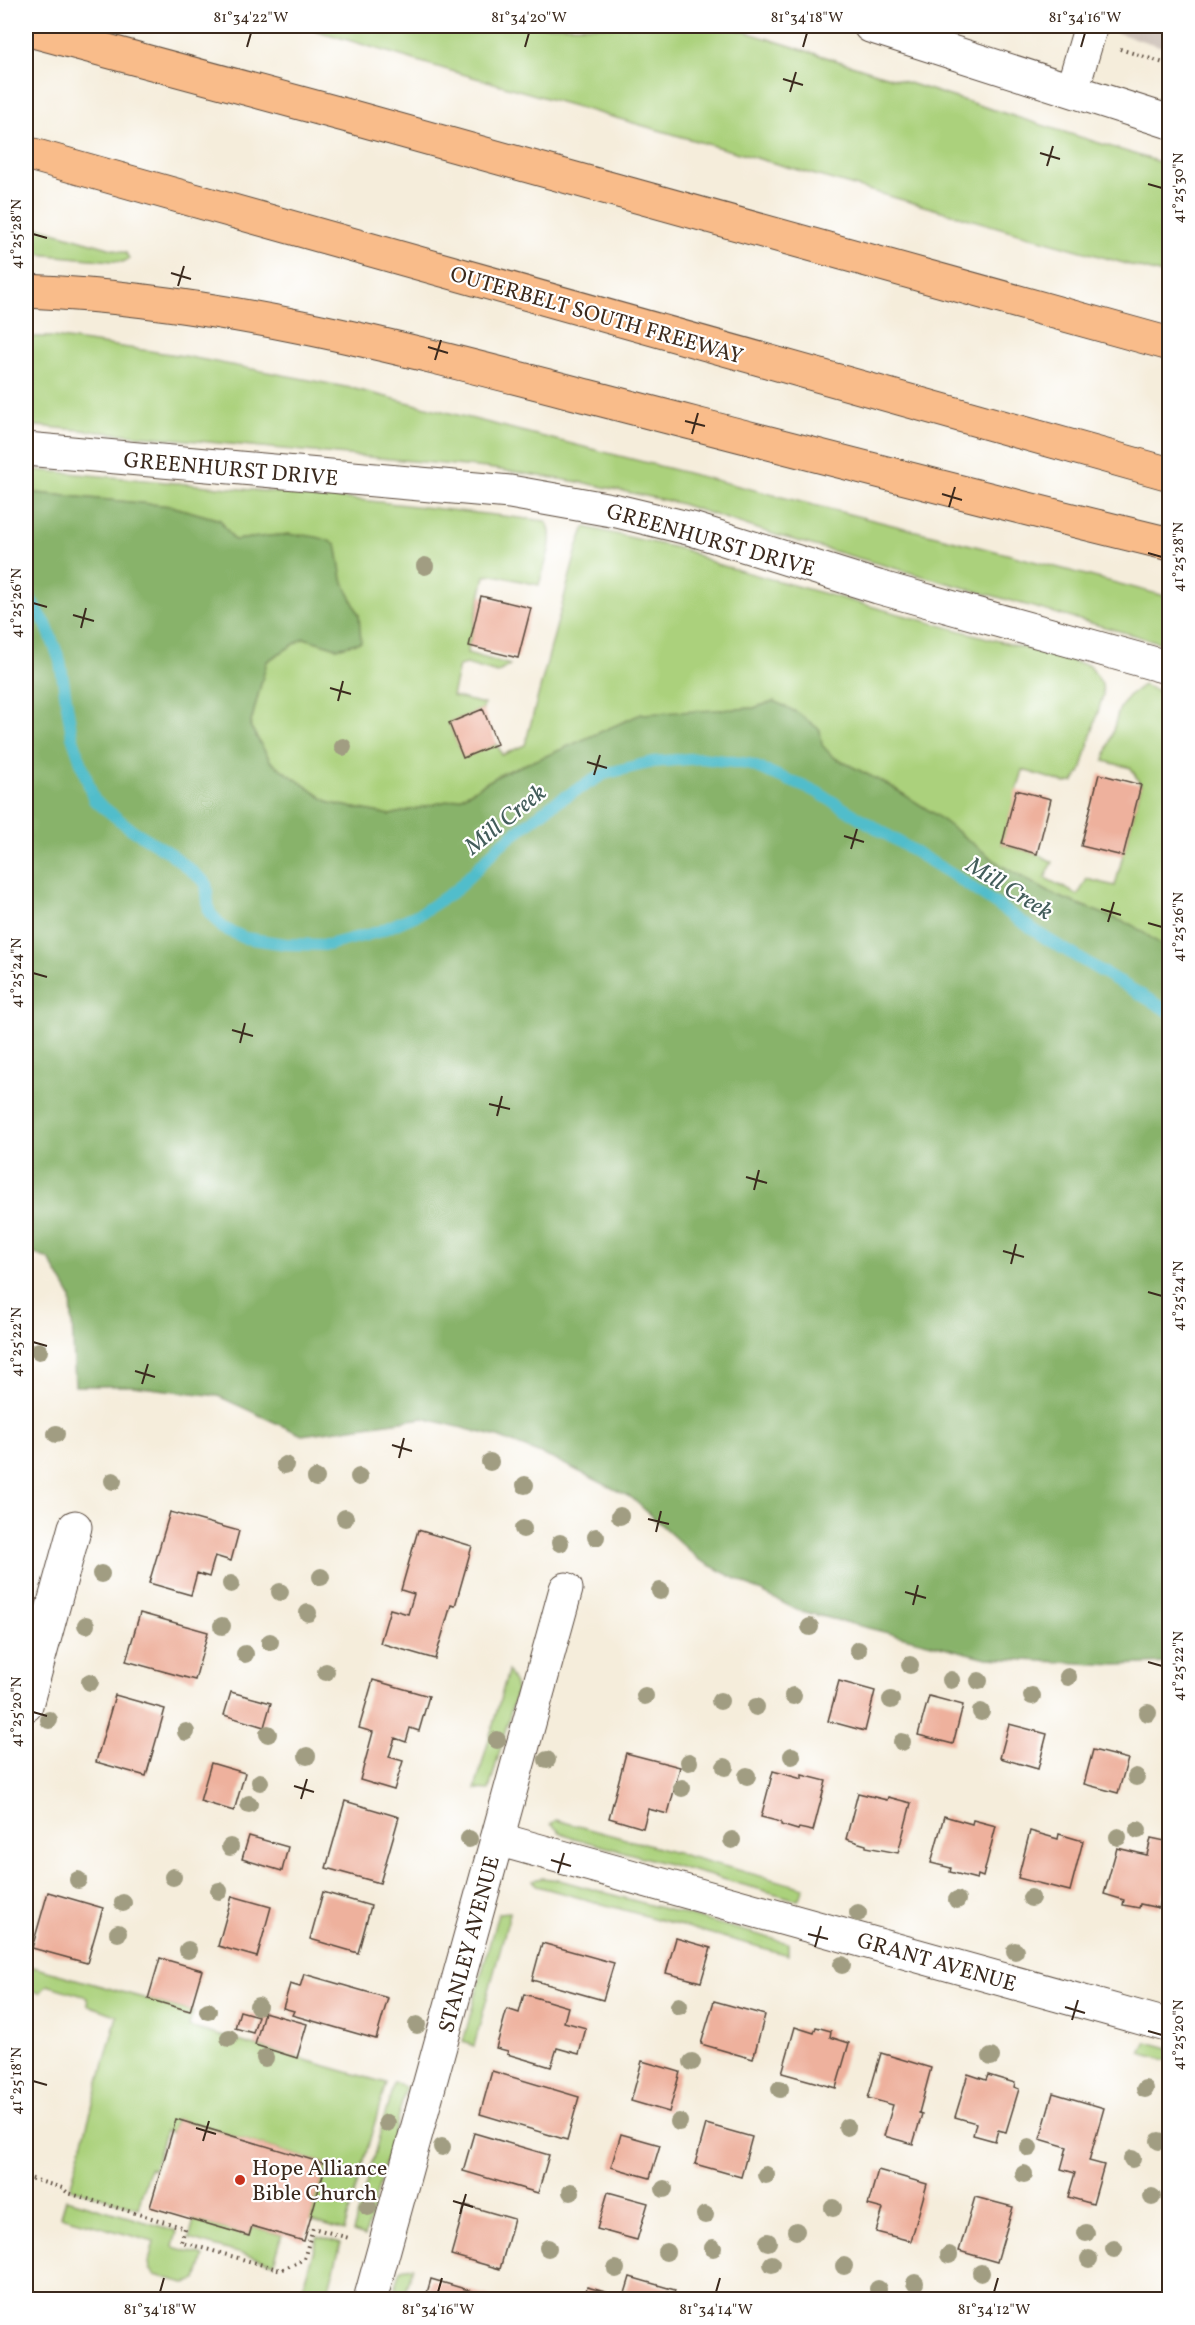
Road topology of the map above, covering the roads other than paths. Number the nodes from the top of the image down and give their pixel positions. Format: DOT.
graph roads {
  1 [pos="86,26"];
  2 [pos="870,26"];
  3 [pos="1091,26"];
  4 [pos="26,29"];
  5 [pos="1072,90"];
  6 [pos="352,117"];
  7 [pos="1170,122"];
  8 [pos="26,153"];
  9 [pos="26,291"];
  10 [pos="1170,344"];
  11 [pos="26,449"];
  12 [pos="1170,474"];
  13 [pos="1170,544"];
  14 [pos="1170,668"];
  15 [pos="75,1527"];
  16 [pos="566,1589"];
  17 [pos="26,1705"];
  18 [pos="497,1839"];
  19 [pos="1170,2026"];
  20 [pos="370,2300"];
  1 -- 6 [label="highway"];
  2 -- 5 [label="street"];
  3 -- 5 [label="street"];
  4 -- 6 [label="highway"];
  5 -- 7 [label="street"];
  6 -- 10 [label="highway"];
  8 -- 12 [label="highway, OUTERBELT SOUTH FREEWAY"];
  9 -- 13 [label="highway"];
  11 -- 14 [label="street, GREENHURST DRIVE"];
  15 -- 17 [label="street"];
  16 -- 18 [label="street, STANLEY AVENUE"];
  18 -- 19 [label="street, GRANT AVENUE"];
  18 -- 20 [label="street, STANLEY AVENUE"];
}
